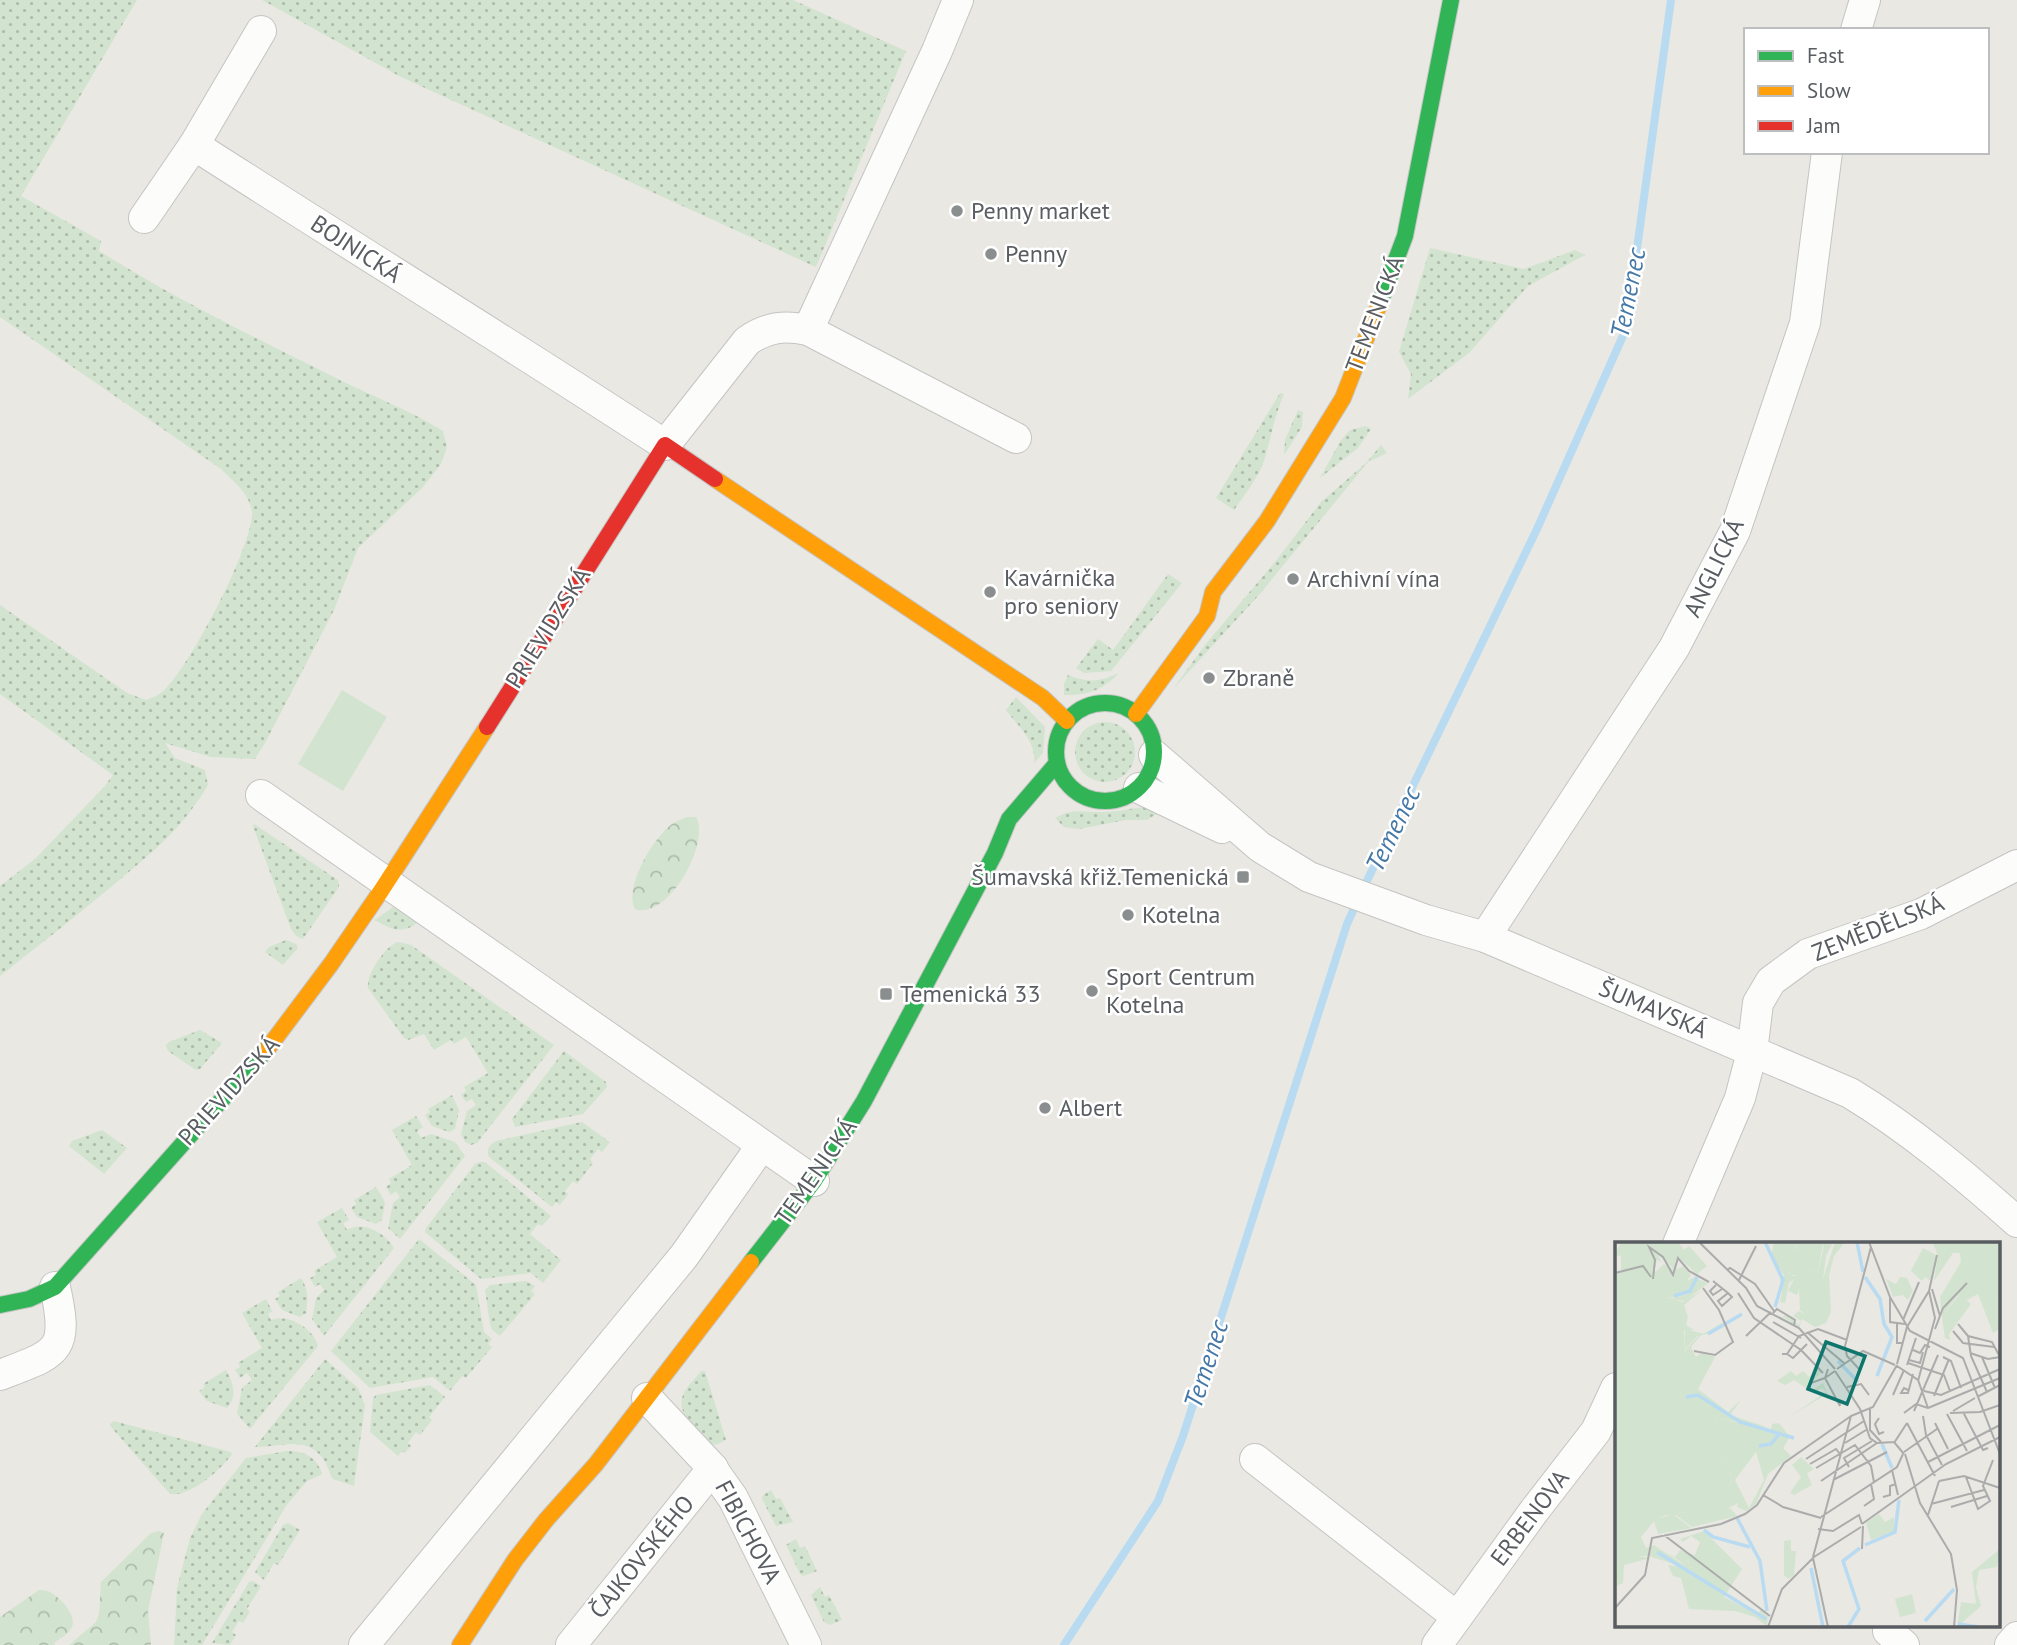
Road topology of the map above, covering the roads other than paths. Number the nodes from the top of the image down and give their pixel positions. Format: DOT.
graph roads {
  1 [pos="958,0"];
  2 [pos="1451,0"];
  3 [pos="1866,0"];
  4 [pos="1857,28"];
  5 [pos="261,31"];
  6 [pos="194,145"];
  7 [pos="1827,154"];
  8 [pos="144,218"];
  9 [pos="808,330"];
  10 [pos="1016,438"];
  11 [pos="665,445"];
  12 [pos="1213,592"];
  13 [pos="1192,604"];
  14 [pos="1136,714"];
  15 [pos="1067,721"];
  16 [pos="1154,755"];
  17 [pos="1057,763"];
  18 [pos="1139,788"];
  19 [pos="261,794"];
  20 [pos="1079,794"];
  21 [pos="1061,805"];
  22 [pos="1016,838"];
  23 [pos="1260,847"];
  24 [pos="995,853"];
  25 [pos="2017,865"];
  26 [pos="386,882"];
  27 [pos="1485,937"];
  28 [pos="1752,1052"];
  29 [pos="762,1144"];
  30 [pos="814,1181"];
  31 [pos="2017,1222"];
  32 [pos="1679,1242"];
  33 [pos="55,1287"];
  34 [pos="0,1305"];
  35 [pos="0,1375"];
  36 [pos="1615,1390"];
  37 [pos="647,1398"];
  38 [pos="1255,1459"];
  39 [pos="596,1464"];
  40 [pos="713,1468"];
  41 [pos="566,1523"];
  42 [pos="517,1584"];
  43 [pos="1457,1617"];
  44 [pos="469,1630"];
  45 [pos="2017,1637"];
  46 [pos="364,1645"];
  47 [pos="460,1645"];
  48 [pos="571,1645"];
  49 [pos="806,1645"];
  50 [pos="1437,1645"];
  51 [pos="2010,1645"];
  1 -- 9 [label="street"];
  2 -- 12 [label="street, TEMENICKÁ"];
  3 -- 4 [label="street"];
  5 -- 6 [label="street"];
  6 -- 8 [label="street"];
  6 -- 11 [label="street, BOJNICKÁ"];
  7 -- 27 [label="street, ANGLICKÁ"];
  9 -- 10 [label="street, PRIEVIDZSKÁ"];
  9 -- 11 [label="street, PRIEVIDZSKÁ"];
  11 -- 15 [label="street"];
  11 -- 26 [label="street, PRIEVIDZSKÁ"];
  12 -- 13 [label="street, TEMENICKÁ"];
  12 -- 14 [label="street, TEMENICKÁ"];
  14 -- 15 [label="street"];
  14 -- 16 [label="street"];
  15 -- 17 [label="street"];
  16 -- 18 [label="street"];
  16 -- 23 [label="street, ŠUMAVSKÁ"];
  17 -- 20 [label="street"];
  17 -- 24 [label="street, TEMENICKÁ"];
  18 -- 20 [label="street"];
  18 -- 23 [label="street, ŠUMAVSKÁ"];
  19 -- 26 [label="street"];
  20 -- 21 [label="street"];
  22 -- 24 [label="street, TEMENICKÁ"];
  23 -- 27 [label="street, ŠUMAVSKÁ"];
  24 -- 30 [label="street, TEMENICKÁ"];
  25 -- 28 [label="street, ZEMĚDĚLSKÁ"];
  26 -- 29 [label="street"];
  26 -- 33 [label="street, PRIEVIDZSKÁ"];
  27 -- 28 [label="street, ŠUMAVSKÁ"];
  28 -- 31 [label="street, ŠUMAVSKÁ"];
  28 -- 32 [label="street"];
  29 -- 30 [label="street"];
  29 -- 46 [label="street"];
  30 -- 37 [label="street, TEMENICKÁ"];
  33 -- 34 [label="street, PRIEVIDZSKÁ"];
  33 -- 35 [label="street"];
  36 -- 43 [label="street, ERBENOVA"];
  37 -- 39 [label="street, TEMENICKÁ"];
  37 -- 40 [label="street, FIBICHOVA"];
  38 -- 43 [label="street"];
  39 -- 41 [label="street, TEMENICKÁ"];
  39 -- 44 [label="street, TEMENICKÁ"];
  40 -- 48 [label="street, ČAJKOVSKÉHO"];
  40 -- 49 [label="street, FIBICHOVA"];
  42 -- 44 [label="street, TEMENICKÁ"];
  43 -- 50 [label="street, ERBENOVA"];
  44 -- 47 [label="street, TEMENICKÁ"];
  45 -- 51 [label="street"];
}
